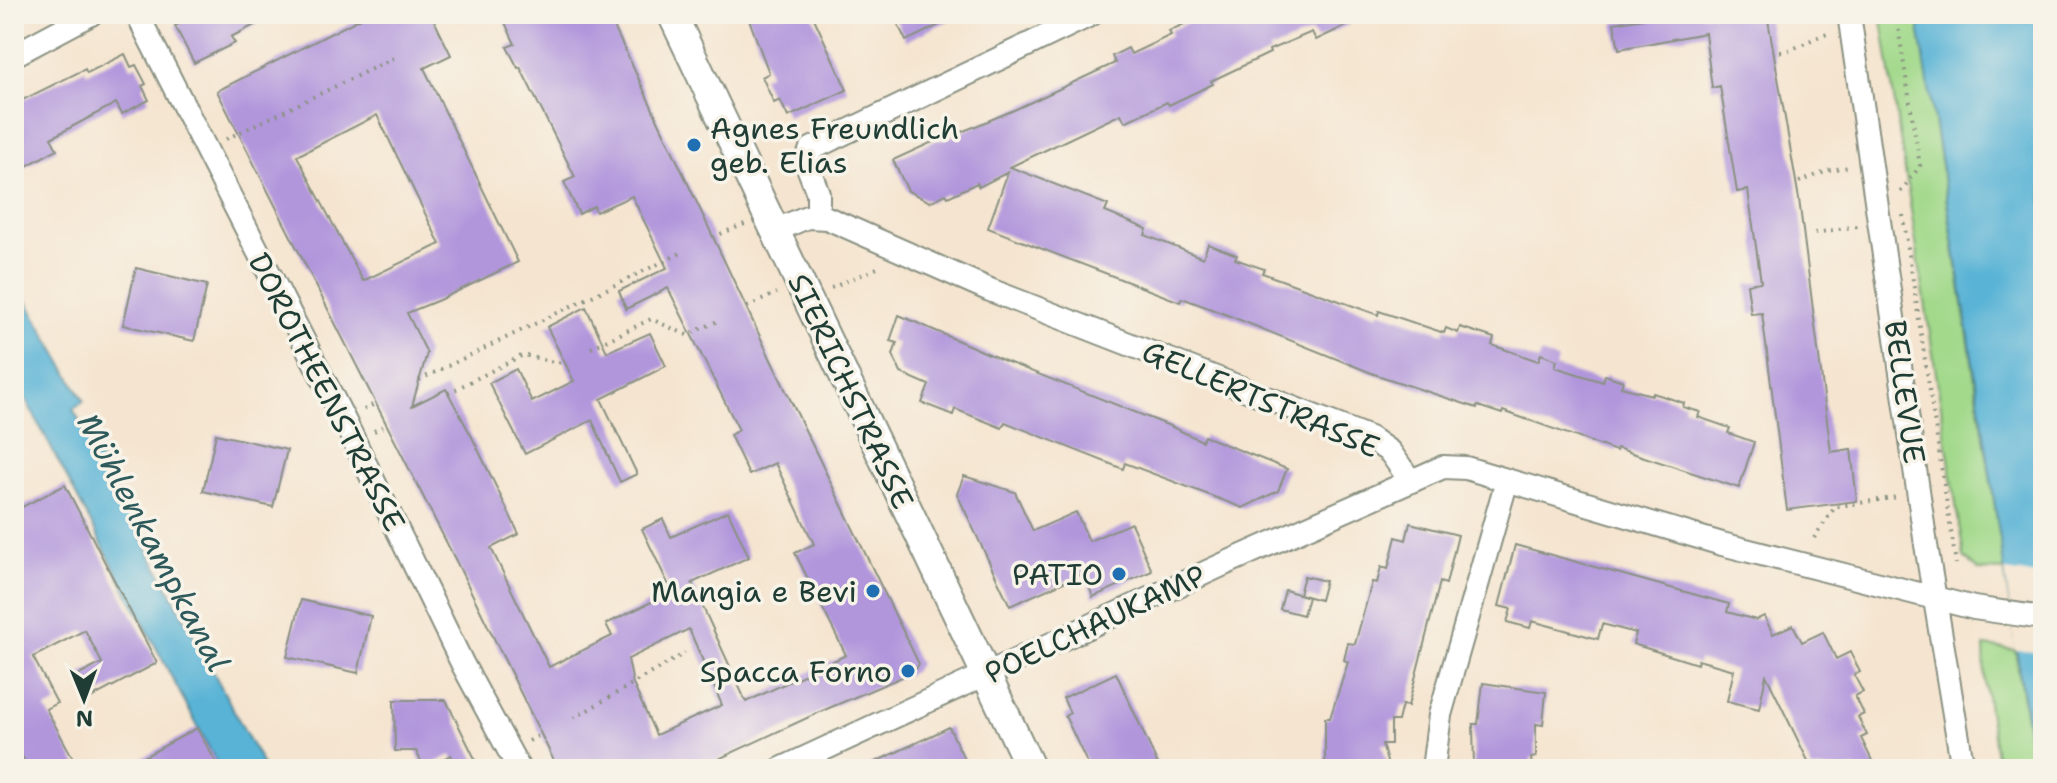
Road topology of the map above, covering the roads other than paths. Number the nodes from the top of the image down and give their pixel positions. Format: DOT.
graph roads {
  1 [pos="91,14"];
  2 [pos="137,14"];
  3 [pos="672,14"];
  4 [pos="1092,14"];
  5 [pos="1849,14"];
  6 [pos="14,55"];
  7 [pos="818,216"];
  8 [pos="770,223"];
  9 [pos="1410,480"];
  10 [pos="1507,480"];
  11 [pos="1935,597"];
  12 [pos="2043,618"];
  13 [pos="986,674"];
  14 [pos="519,769"];
  15 [pos="781,769"];
  16 [pos="1031,769"];
  17 [pos="1433,769"];
  18 [pos="1963,769"];
  1 -- 6 [label="street"];
  2 -- 14 [label="street, DOROTHEENSTRASSE"];
  3 -- 8 [label="main road, SIERICHSTRASSE"];
  4 -- 7 [label="street"];
  5 -- 11 [label="street, BELLEVUE"];
  7 -- 8 [label="street"];
  7 -- 9 [label="street, GELLERTSTRASSE"];
  8 -- 13 [label="main road, SIERICHSTRASSE"];
  9 -- 10 [label="street, GELLERTSTRASSE"];
  9 -- 13 [label="street, POELCHAUKAMP"];
  10 -- 11 [label="street, GELLERTSTRASSE"];
  10 -- 17 [label="street"];
  11 -- 12 [label="street, GELLERTSTRASSE"];
  11 -- 18 [label="street, BELLEVUE"];
  13 -- 15 [label="street, POELCHAUKAMP"];
  13 -- 16 [label="main road, SIERICHSTRASSE"];
}
